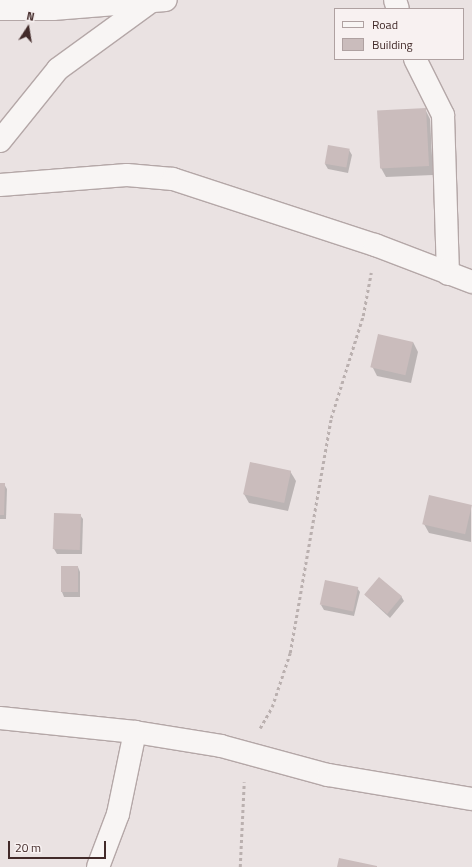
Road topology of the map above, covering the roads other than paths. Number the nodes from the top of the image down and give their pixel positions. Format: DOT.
graph roads {
  1 [pos="158,1"];
  2 [pos="0,9"];
  3 [pos="415,60"];
  4 [pos="0,141"];
  5 [pos="0,185"];
  6 [pos="448,274"];
  7 [pos="472,282"];
  8 [pos="0,718"];
  9 [pos="135,732"];
  10 [pos="472,799"];
  11 [pos="98,867"];
  1 -- 2 [label="street"];
  1 -- 4 [label="street"];
  3 -- 6 [label="street"];
  5 -- 6 [label="street"];
  6 -- 7 [label="street"];
  8 -- 9 [label="street"];
  9 -- 10 [label="street"];
  9 -- 11 [label="street"];
}
